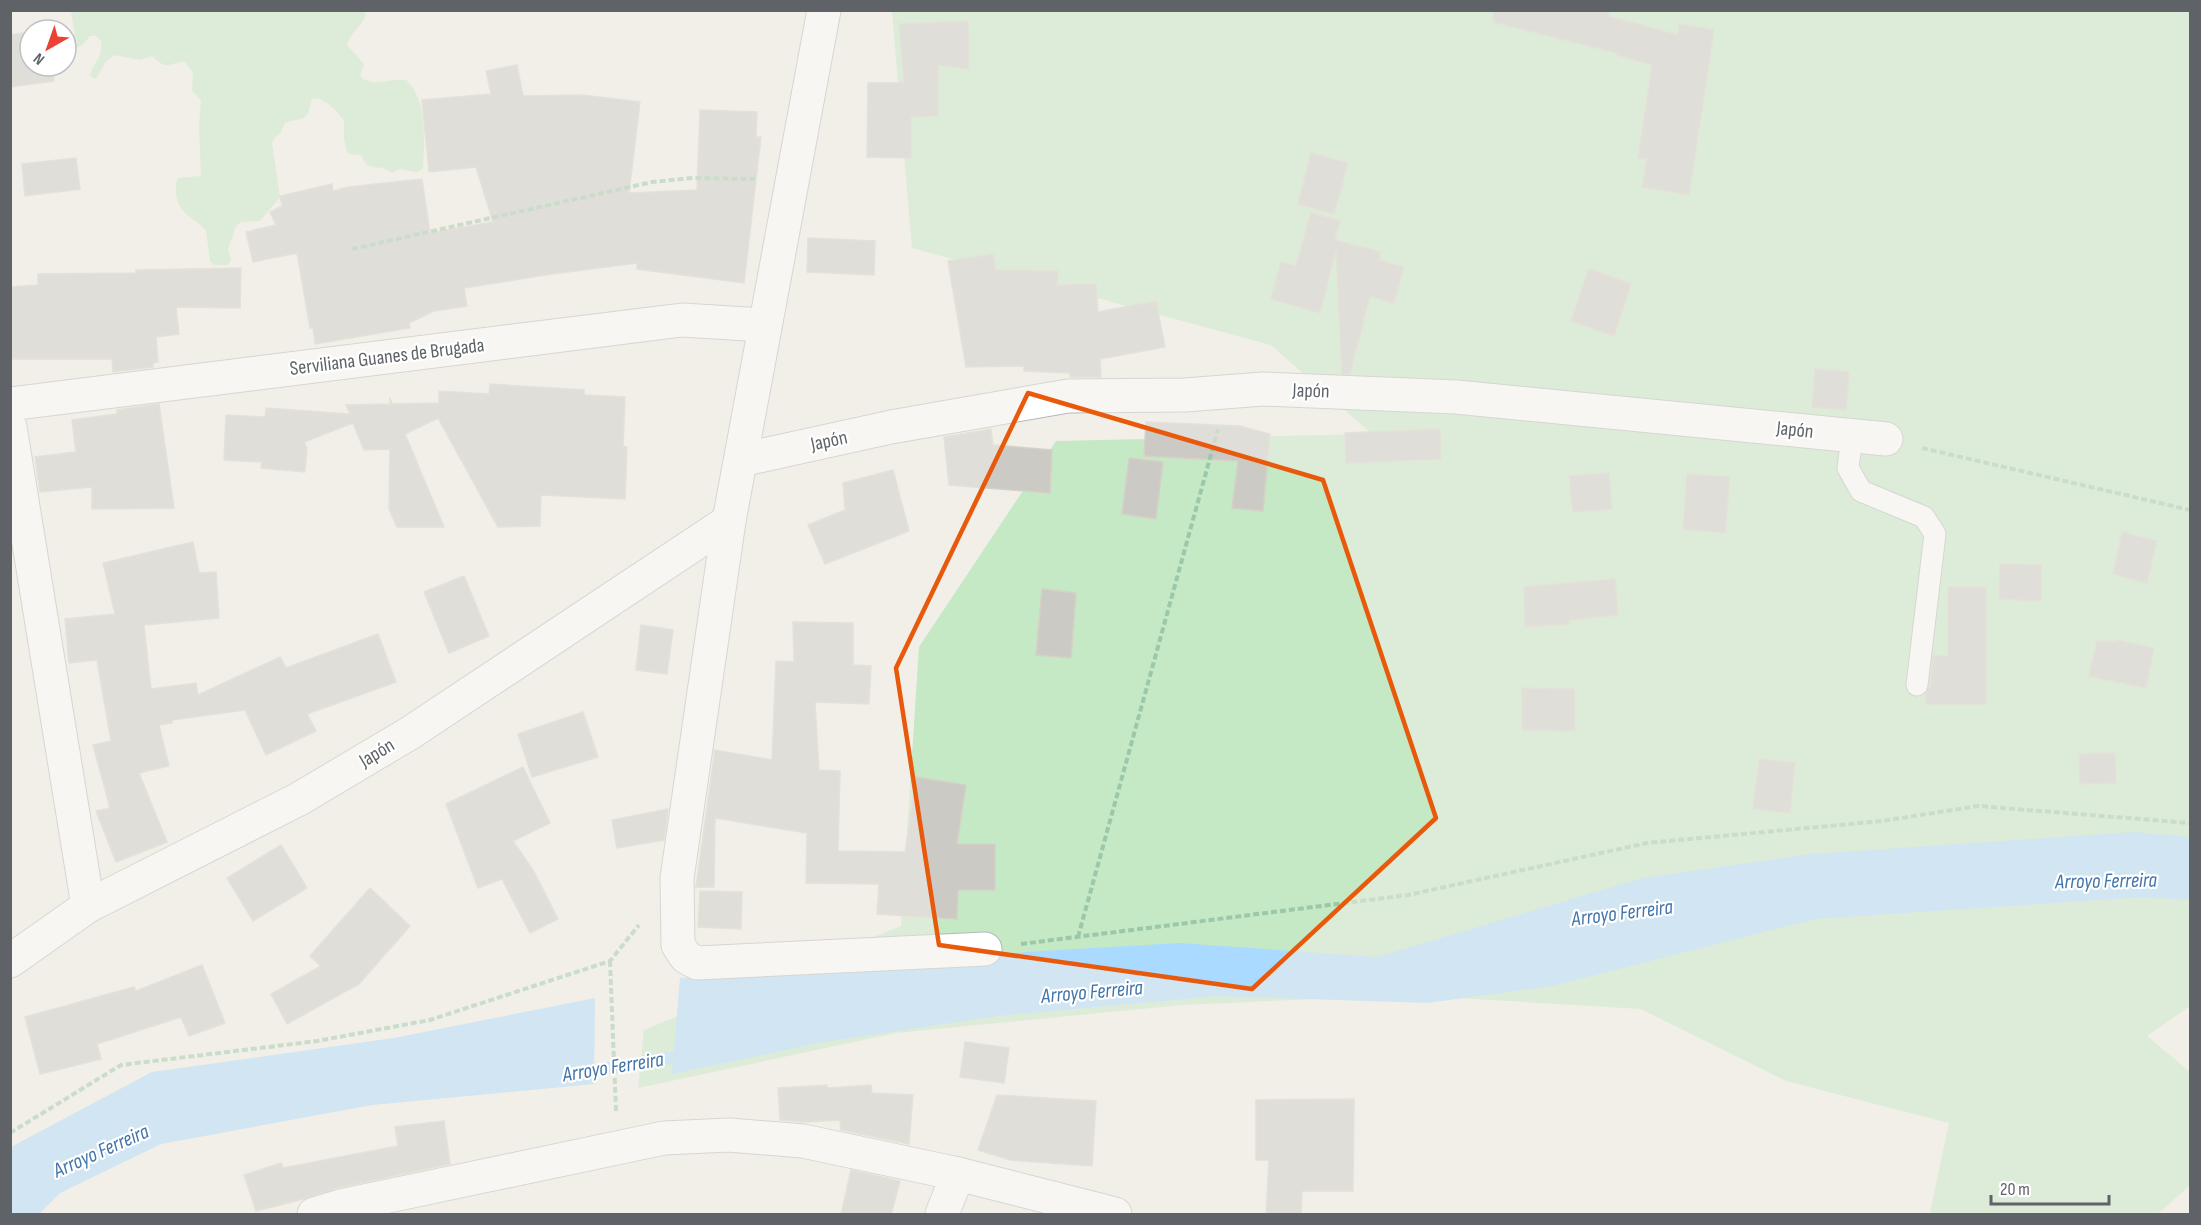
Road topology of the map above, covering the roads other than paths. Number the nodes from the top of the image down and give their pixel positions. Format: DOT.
graph roads {
  1 [pos="824,10"];
  2 [pos="764,325"];
  3 [pos="10,404"];
  4 [pos="10,427"];
  5 [pos="1852,436"];
  6 [pos="1886,439"];
  7 [pos="741,460"];
  8 [pos="729,521"];
  9 [pos="1917,685"];
  10 [pos="88,906"];
  11 [pos="985,949"];
  12 [pos="10,961"];
  13 [pos="958,1174"];
  14 [pos="334,1212"];
  15 [pos="942,1215"];
  16 [pos="1115,1215"];
  1 -- 2 [label="street"];
  2 -- 3 [label="street, Serviliana Guanes de Brugada"];
  2 -- 7 [label="street"];
  4 -- 10 [label="street"];
  5 -- 6 [label="street, Japón"];
  5 -- 7 [label="street, Japón"];
  5 -- 9 [label="lane"];
  7 -- 8 [label="street"];
  8 -- 10 [label="street, Japón"];
  8 -- 11 [label="street"];
  10 -- 12 [label="street, Japón"];
  13 -- 14 [label="street"];
  13 -- 15 [label="street"];
  13 -- 16 [label="street"];
}
